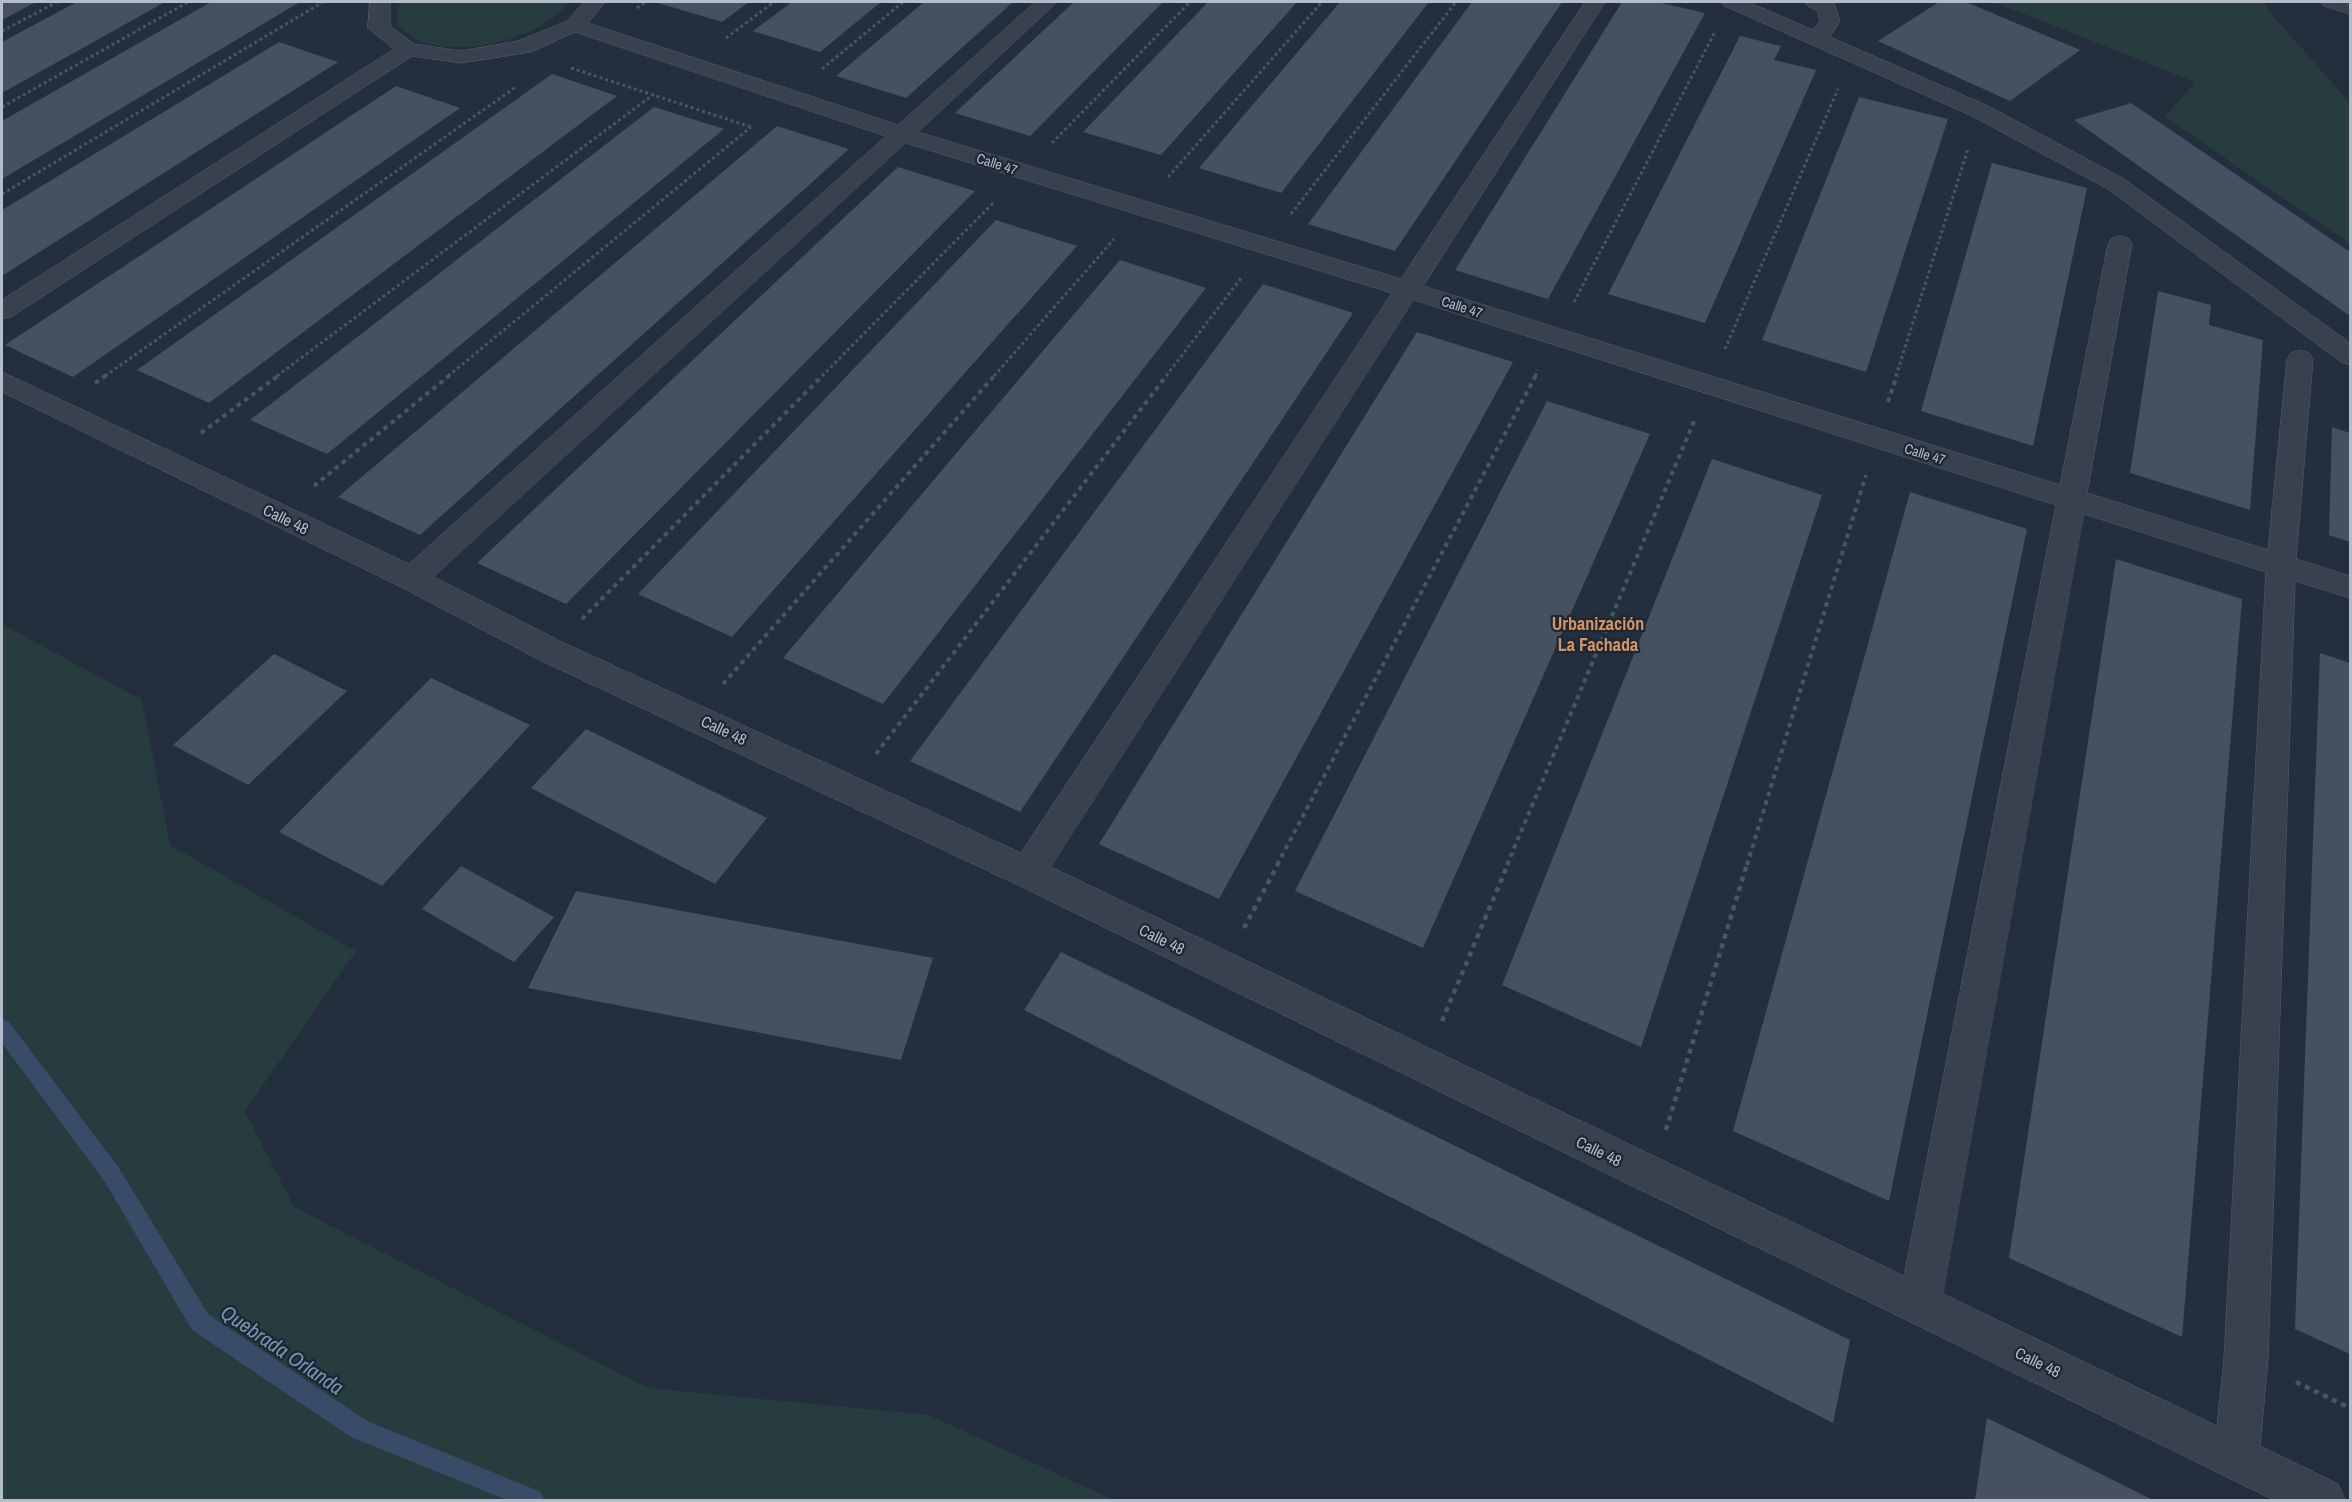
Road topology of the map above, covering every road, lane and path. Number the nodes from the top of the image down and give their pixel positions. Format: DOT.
graph roads {
  1 [pos="57,2"];
  2 [pos="188,2"];
  3 [pos="323,2"];
  4 [pos="380,2"];
  5 [pos="595,2"];
  6 [pos="774,2"];
  7 [pos="903,2"];
  8 [pos="1047,2"];
  9 [pos="1190,2"];
  10 [pos="1322,2"];
  11 [pos="1456,2"];
  12 [pos="1595,2"];
  13 [pos="1732,2"];
  14 [pos="1815,2"];
  15 [pos="2331,2"];
  16 [pos="2350,8"];
  17 [pos="1720,22"];
  18 [pos="574,25"];
  19 [pos="2,31"];
  20 [pos="1818,37"];
  21 [pos="408,49"];
  22 [pos="1853,53"];
  23 [pos="562,65"];
  24 [pos="691,65"];
  25 [pos="522,82"];
  26 [pos="653,95"];
  27 [pos="790,96"];
  28 [pos="2,107"];
  29 [pos="1980,111"];
  30 [pos="751,127"];
  31 [pos="902,134"];
  32 [pos="1023,172"];
  33 [pos="2,194"];
  34 [pos="1143,206"];
  35 [pos="2120,244"];
  36 [pos="1266,246"];
  37 [pos="1407,289"];
  38 [pos="2,310"];
  39 [pos="1555,337"];
  40 [pos="2350,356"];
  41 [pos="2300,359"];
  42 [pos="2,381"];
  43 [pos="1709,386"];
  44 [pos="57,409"];
  45 [pos="1877,439"];
  46 [pos="164,460"];
  47 [pos="2072,500"];
  48 [pos="279,515"];
  49 [pos="2281,564"];
  50 [pos="412,579"];
  51 [pos="2350,587"];
  52 [pos="551,651"];
  53 [pos="694,717"];
  54 [pos="850,788"];
  55 [pos="1028,873"];
  56 [pos="1222,969"];
  57 [pos="1423,1066"];
  58 [pos="1652,1177"];
  59 [pos="1920,1304"];
  60 [pos="2236,1459"];
  61 [pos="2322,1500"];
  1 -- 19 [label="path"];
  2 -- 28 [label="path"];
  3 -- 33 [label="path"];
  4 -- 21 [label="street"];
  5 -- 18 [label="street"];
  6 -- 24 [label="path"];
  7 -- 27 [label="path"];
  8 -- 31 [label="street"];
  9 -- 32 [label="path"];
  10 -- 34 [label="path"];
  11 -- 36 [label="path"];
  12 -- 37 [label="street"];
  13 -- 20 [label="street"];
  14 -- 20 [label="street"];
  15 -- 16 [label="street"];
  17 -- 39 [label="path"];
  18 -- 21 [label="street"];
  18 -- 24 [label="street, Calle 47"];
  20 -- 22 [label="street"];
  21 -- 38 [label="street"];
  22 -- 29 [label="street"];
  22 -- 43 [label="path"];
  23 -- 26 [label="path"];
  24 -- 26 [label="path"];
  24 -- 27 [label="street, Calle 47"];
  25 -- 44 [label="path"];
  26 -- 30 [label="path"];
  26 -- 46 [label="path"];
  27 -- 30 [label="path"];
  27 -- 31 [label="street, Calle 47"];
  29 -- 40 [label="street"];
  29 -- 45 [label="path"];
  30 -- 48 [label="path"];
  31 -- 32 [label="street, Calle 47"];
  31 -- 50 [label="street"];
  32 -- 34 [label="street, Calle 47"];
  32 -- 52 [label="path"];
  34 -- 36 [label="street, Calle 47"];
  34 -- 53 [label="path"];
  35 -- 47 [label="street"];
  36 -- 37 [label="street, Calle 47"];
  36 -- 54 [label="path"];
  37 -- 39 [label="street, Calle 47"];
  37 -- 55 [label="street"];
  39 -- 43 [label="street, Calle 47"];
  39 -- 56 [label="path"];
  41 -- 49 [label="street"];
  42 -- 44 [label="street, Calle 48"];
  43 -- 45 [label="street, Calle 47"];
  43 -- 57 [label="path"];
  44 -- 46 [label="street, Calle 48"];
  45 -- 47 [label="street, Calle 47"];
  45 -- 58 [label="path"];
  46 -- 48 [label="street, Calle 48"];
  47 -- 49 [label="street, Calle 47"];
  47 -- 59 [label="street"];
  48 -- 50 [label="street, Calle 48"];
  49 -- 51 [label="street, Calle 47"];
  49 -- 60 [label="street"];
  50 -- 52 [label="street, Calle 48"];
  52 -- 53 [label="street, Calle 48"];
  53 -- 54 [label="street, Calle 48"];
  54 -- 55 [label="street, Calle 48"];
  55 -- 56 [label="street, Calle 48"];
  56 -- 57 [label="street, Calle 48"];
  57 -- 58 [label="street, Calle 48"];
  58 -- 59 [label="street, Calle 48"];
  59 -- 60 [label="street, Calle 48"];
  60 -- 61 [label="street, Calle 48"];
}
